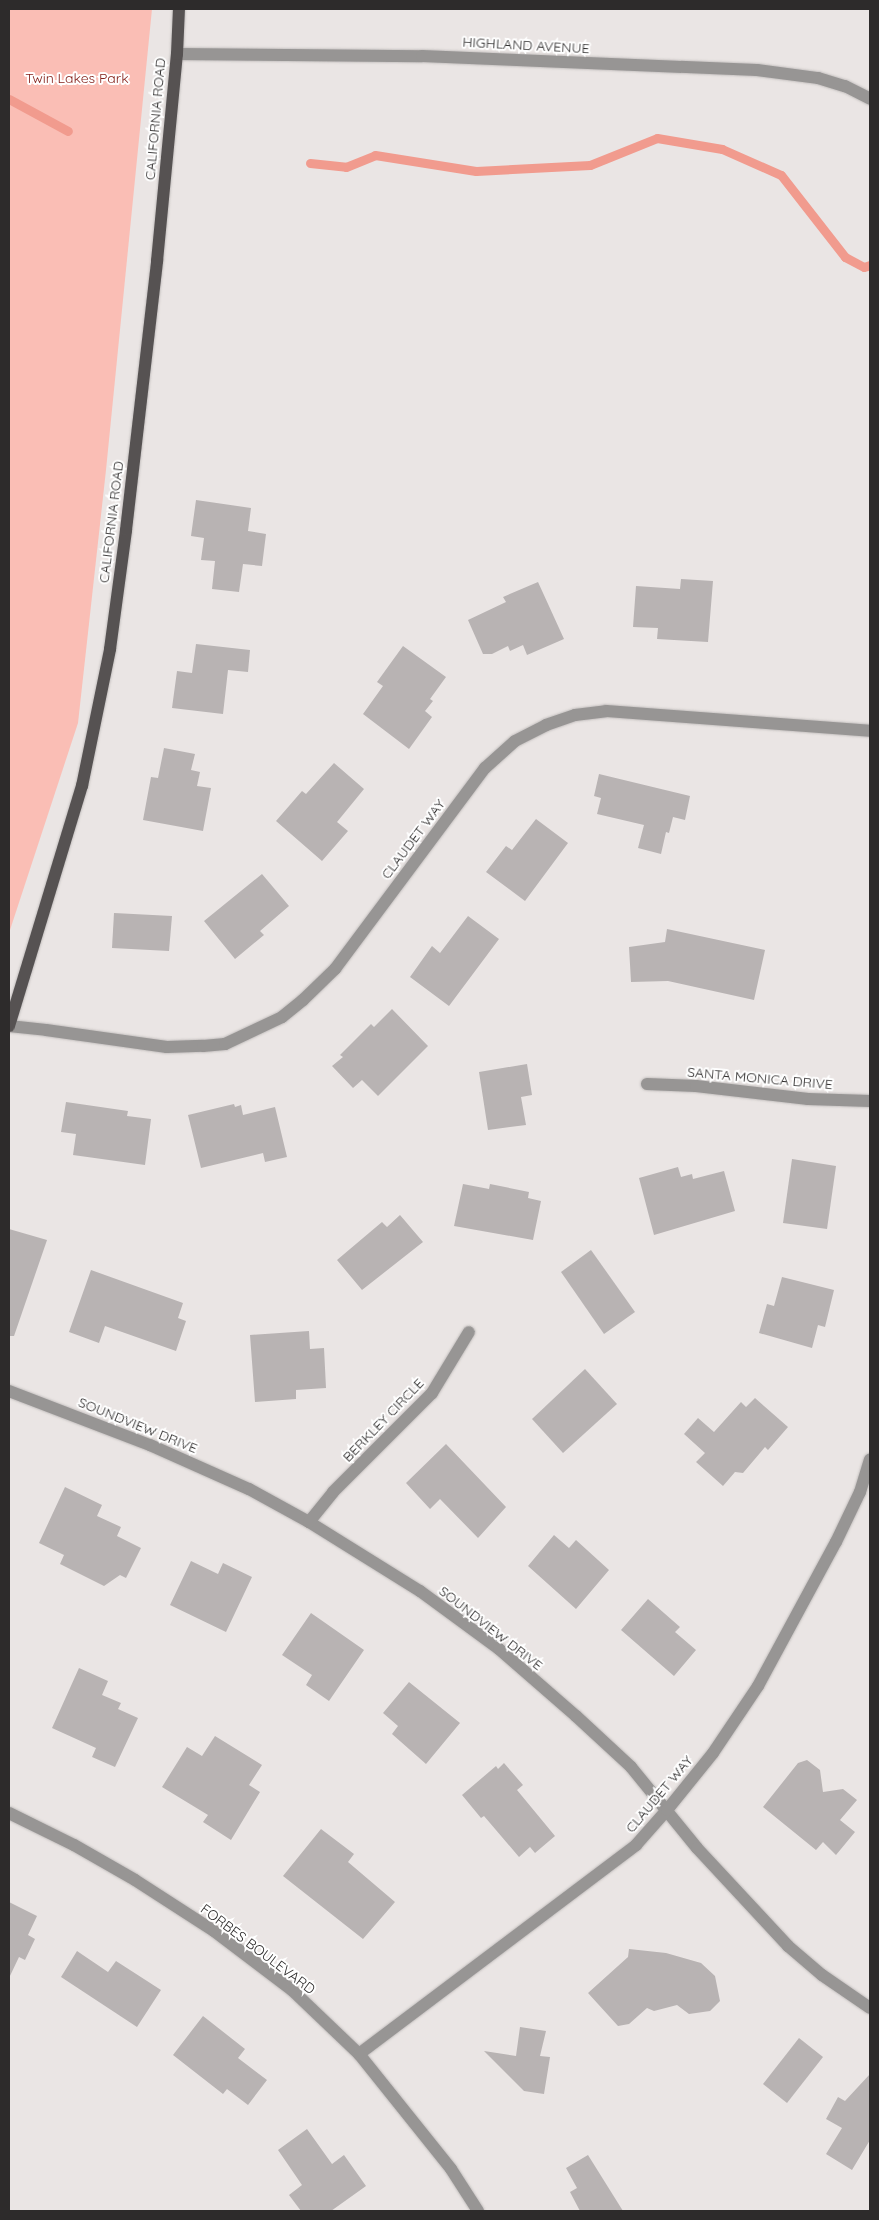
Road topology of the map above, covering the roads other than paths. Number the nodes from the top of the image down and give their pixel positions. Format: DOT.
graph roads {
  1 [pos="179,9"];
  2 [pos="177,54"];
  3 [pos="870,99"];
  4 [pos="870,731"];
  5 [pos="9,1026"];
  6 [pos="647,1084"];
  7 [pos="870,1101"];
  8 [pos="468,1332"];
  9 [pos="9,1391"];
  10 [pos="870,1459"];
  11 [pos="309,1522"];
  12 [pos="667,1810"];
  13 [pos="9,1813"];
  14 [pos="870,2008"];
  15 [pos="359,2054"];
  16 [pos="478,2211"];
  1 -- 2 [label="main road, CALIFORNIA ROAD"];
  2 -- 3 [label="street, HIGHLAND AVENUE"];
  2 -- 5 [label="main road, CALIFORNIA ROAD"];
  4 -- 5 [label="street, CLAUDET WAY"];
  6 -- 7 [label="street, SANTA MONICA DRIVE"];
  8 -- 11 [label="street, BERKLEY CIRCLE"];
  9 -- 11 [label="street, SOUNDVIEW DRIVE"];
  10 -- 12 [label="street, CLAUDET WAY"];
  11 -- 12 [label="street, SOUNDVIEW DRIVE"];
  12 -- 14 [label="street, SOUNDVIEW DRIVE"];
  12 -- 15 [label="street, CLAUDET WAY"];
  13 -- 15 [label="street, FORBES BOULEVARD"];
  15 -- 16 [label="street, FORBES BOULEVARD"];
}
